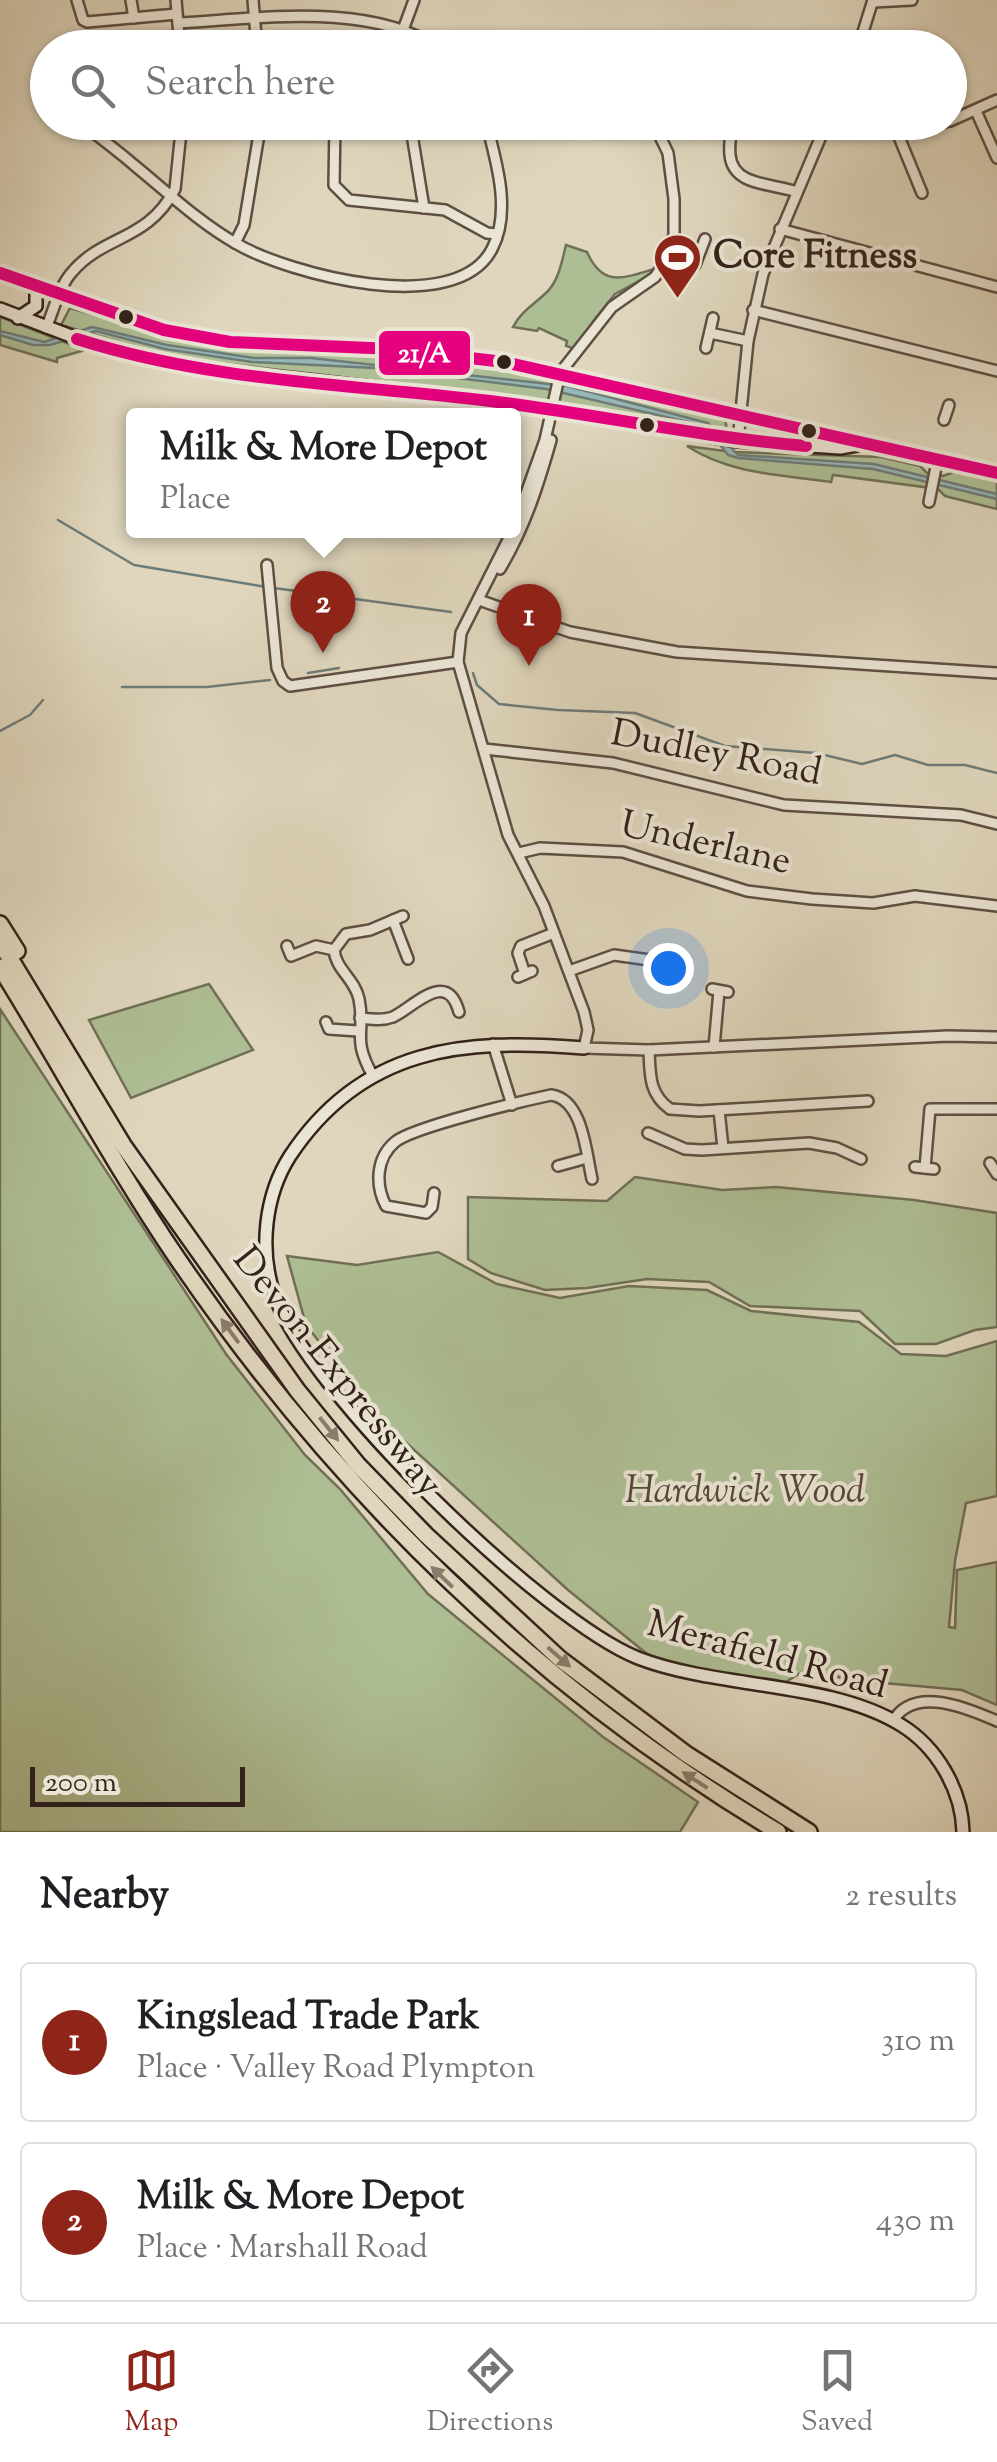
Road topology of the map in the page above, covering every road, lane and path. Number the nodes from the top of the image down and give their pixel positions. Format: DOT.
graph roads {
  1 [pos="77,0"];
  2 [pos="131,0"];
  3 [pos="176,0"];
  4 [pos="253,0"];
  5 [pos="414,0"];
  6 [pos="912,0"];
  7 [pos="873,1"];
  8 [pos="134,18"];
  9 [pos="178,18"];
  10 [pos="254,19"];
  11 [pos="179,30"];
  12 [pos="255,30"];
  13 [pos="403,30"];
  14 [pos="864,30"];
  15 [pos="997,100"];
  16 [pos="976,111"];
  17 [pos="967,114"];
  18 [pos="103,140"];
  19 [pos="180,140"];
  20 [pos="258,140"];
  21 [pos="335,140"];
  22 [pos="413,140"];
  23 [pos="490,140"];
  24 [pos="662,140"];
  25 [pos="729,140"];
  26 [pos="822,140"];
  27 [pos="901,140"];
  28 [pos="997,158"];
  29 [pos="797,192"];
  30 [pos="922,193"];
  31 [pos="171,197"];
  32 [pos="424,208"];
  33 [pos="780,229"];
  34 [pos="496,234"];
  35 [pos="705,238"];
  36 [pos="235,243"];
  37 [pos="672,244"];
  38 [pos="0,273"];
  39 [pos="30,282"];
  40 [pos="997,287"];
  41 [pos="60,292"];
  42 [pos="0,310"];
  43 [pos="754,310"];
  44 [pos="18,318"];
  45 [pos="714,318"];
  46 [pos="46,328"];
  47 [pos="710,333"];
  48 [pos="748,341"];
  49 [pos="706,348"];
  50 [pos="997,371"];
  51 [pos="558,383"];
  52 [pos="949,405"];
  53 [pos="552,410"];
  54 [pos="739,414"];
  55 [pos="944,420"];
  56 [pos="731,440"];
  57 [pos="861,445"];
  58 [pos="936,469"];
  59 [pos="997,473"];
  60 [pos="928,502"];
  61 [pos="521,518"];
  62 [pos="511,538"];
  63 [pos="267,565"];
  64 [pos="479,600"];
  65 [pos="458,662"];
  66 [pos="997,673"];
  67 [pos="484,749"];
  68 [pos="997,824"];
  69 [pos="519,853"];
  70 [pos="997,906"];
  71 [pos="0,924"];
  72 [pos="554,933"];
  73 [pos="286,946"];
  74 [pos="2,950"];
  75 [pos="334,950"];
  76 [pos="408,959"];
  77 [pos="664,962"];
  78 [pos="569,971"];
  79 [pos="525,974"];
  80 [pos="0,982"];
  81 [pos="720,991"];
  82 [pos="22,1002"];
  83 [pos="459,1012"];
  84 [pos="360,1018"];
  85 [pos="326,1022"];
  86 [pos="358,1031"];
  87 [pos="997,1037"];
  88 [pos="493,1044"];
  89 [pos="714,1047"];
  90 [pos="584,1048"];
  91 [pos="649,1050"];
  92 [pos="373,1076"];
  93 [pos="868,1101"];
  94 [pos="512,1104"];
  95 [pos="997,1109"];
  96 [pos="720,1110"];
  97 [pos="648,1132"];
  98 [pos="722,1148"];
  99 [pos="587,1158"];
  100 [pos="862,1160"];
  101 [pos="990,1163"];
  102 [pos="558,1166"];
  103 [pos="925,1168"];
  104 [pos="997,1174"];
  105 [pos="592,1179"];
  106 [pos="147,1180"];
  107 [pos="434,1193"];
  108 [pos="894,1721"];
  109 [pos="997,1721"];
  110 [pos="778,1832"];
  111 [pos="809,1832"];
  112 [pos="963,1832"];
  1 -- 8 [label="street"];
  2 -- 8 [label="street"];
  3 -- 9 [label="street"];
  4 -- 10 [label="street"];
  5 -- 13 [label="street"];
  6 -- 7 [label="street"];
  7 -- 14 [label="street"];
  8 -- 9 [label="street"];
  9 -- 10 [label="street"];
  9 -- 11 [label="street"];
  10 -- 12 [label="street"];
  10 -- 13 [label="street"];
  15 -- 16 [label="street"];
  16 -- 17 [label="street"];
  16 -- 28 [label="street"];
  18 -- 31 [label="street"];
  19 -- 31 [label="street"];
  20 -- 36 [label="street"];
  21 -- 32 [label="street"];
  22 -- 32 [label="street"];
  23 -- 34 [label="street"];
  24 -- 37 [label="street"];
  25 -- 29 [label="street"];
  26 -- 29 [label="street"];
  27 -- 30 [label="street"];
  29 -- 33 [label="street"];
  31 -- 36 [label="street"];
  31 -- 41 [label="street"];
  32 -- 34 [label="street"];
  33 -- 40 [label="street"];
  33 -- 43 [label="street"];
  34 -- 36 [label="street"];
  35 -- 37 [label="street"];
  37 -- 51 [label="street"];
  38 -- 39 [label="main road"];
  39 -- 41 [label="main road"];
  39 -- 44 [label="main road"];
  41 -- 46 [label="street"];
  41 -- 51 [label="main road"];
  42 -- 44 [label="main road"];
  43 -- 48 [label="street"];
  43 -- 50 [label="street"];
  44 -- 46 [label="main road"];
  45 -- 47 [label="street"];
  46 -- 53 [label="main road"];
  47 -- 48 [label="street"];
  47 -- 49 [label="street"];
  48 -- 54 [label="street"];
  51 -- 53 [label="street"];
  51 -- 54 [label="main road"];
  52 -- 55 [label="street"];
  53 -- 56 [label="main road"];
  53 -- 61 [label="street"];
  54 -- 56 [label="street"];
  54 -- 57 [label="main road"];
  56 -- 57 [label="main road"];
  57 -- 58 [label="main road"];
  58 -- 59 [label="main road"];
  58 -- 60 [label="street"];
  62 -- 64 [label="street"];
  63 -- 65 [label="street"];
  64 -- 65 [label="street"];
  64 -- 66 [label="street"];
  65 -- 67 [label="street"];
  67 -- 68 [label="street, Dudley Road"];
  67 -- 69 [label="street"];
  69 -- 70 [label="street, Underlane"];
  69 -- 72 [label="street"];
  71 -- 106 [label="highway"];
  72 -- 78 [label="street"];
  72 -- 79 [label="street"];
  73 -- 75 [label="street"];
  74 -- 82 [label="highway, Devon Expressway"];
  74 -- 106 [label="highway, Devon Expressway"];
  75 -- 76 [label="street"];
  75 -- 84 [label="street"];
  77 -- 78 [label="street"];
  78 -- 90 [label="street"];
  80 -- 82 [label="highway"];
  81 -- 89 [label="street"];
  110 -- 82 [label="highway, Devon Expressway, one-way"];
  83 -- 84 [label="street"];
  84 -- 86 [label="street"];
  85 -- 86 [label="street"];
  86 -- 92 [label="street"];
  87 -- 89 [label="street, Merafield Road"];
  88 -- 90 [label="main road, Merafield Road"];
  88 -- 92 [label="main road, Merafield Road"];
  88 -- 94 [label="street"];
  89 -- 91 [label="street, Merafield Road"];
  90 -- 91 [label="street, Merafield Road"];
  91 -- 96 [label="street"];
  92 -- 108 [label="main road, Merafield Road"];
  93 -- 96 [label="street"];
  94 -- 99 [label="street"];
  94 -- 107 [label="street"];
  95 -- 103 [label="street"];
  96 -- 98 [label="street"];
  97 -- 98 [label="street"];
  98 -- 100 [label="street"];
  99 -- 102 [label="street"];
  99 -- 105 [label="street"];
  101 -- 104 [label="street"];
  106 -- 111 [label="highway, Devon Expressway, one-way"];
  108 -- 109 [label="street"];
  108 -- 112 [label="main road, Merafield Road"];
}
